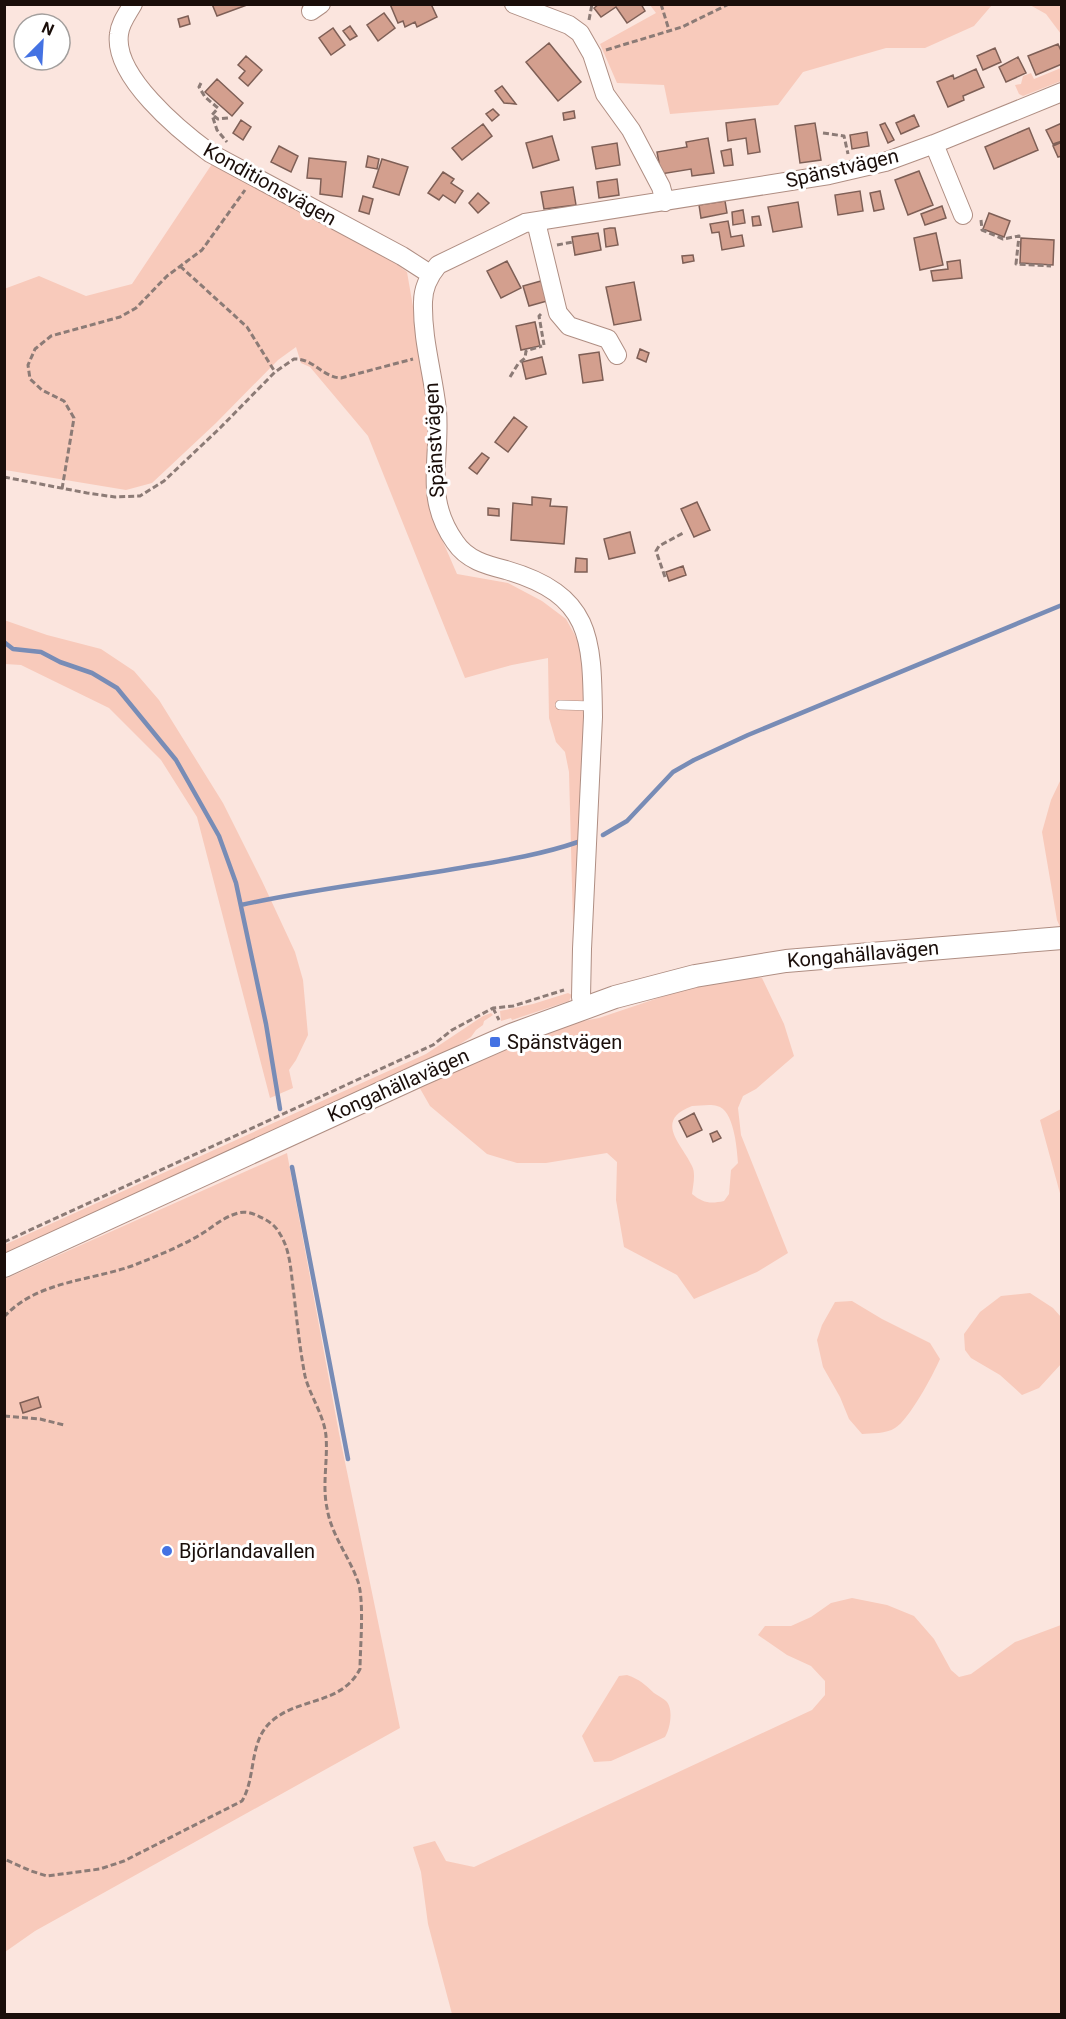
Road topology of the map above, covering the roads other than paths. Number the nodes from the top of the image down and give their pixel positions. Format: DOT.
graph roads {
  1 [pos="133,4"];
  2 [pos="514,4"];
  3 [pos="1062,92"];
  4 [pos="934,144"];
  5 [pos="665,202"];
  6 [pos="963,214"];
  7 [pos="536,222"];
  8 [pos="430,274"];
  9 [pos="617,355"];
  10 [pos="560,705"];
  11 [pos="593,706"];
  12 [pos="1062,938"];
  13 [pos="583,1007"];
  14 [pos="4,1266"];
  1 -- 8 [label="street, Konditionsvägen"];
  2 -- 5 [label="street"];
  3 -- 4 [label="street, Spänstvägen"];
  4 -- 5 [label="street, Spänstvägen"];
  4 -- 6 [label="street"];
  5 -- 7 [label="street, Spänstvägen"];
  7 -- 8 [label="street, Spänstvägen"];
  7 -- 9 [label="street"];
  8 -- 11 [label="street, Spänstvägen"];
  10 -- 11 [label="lane"];
  11 -- 13 [label="street, Spänstvägen"];
  12 -- 13 [label="street, Kongahällavägen"];
  13 -- 14 [label="street, Kongahällavägen"];
}
